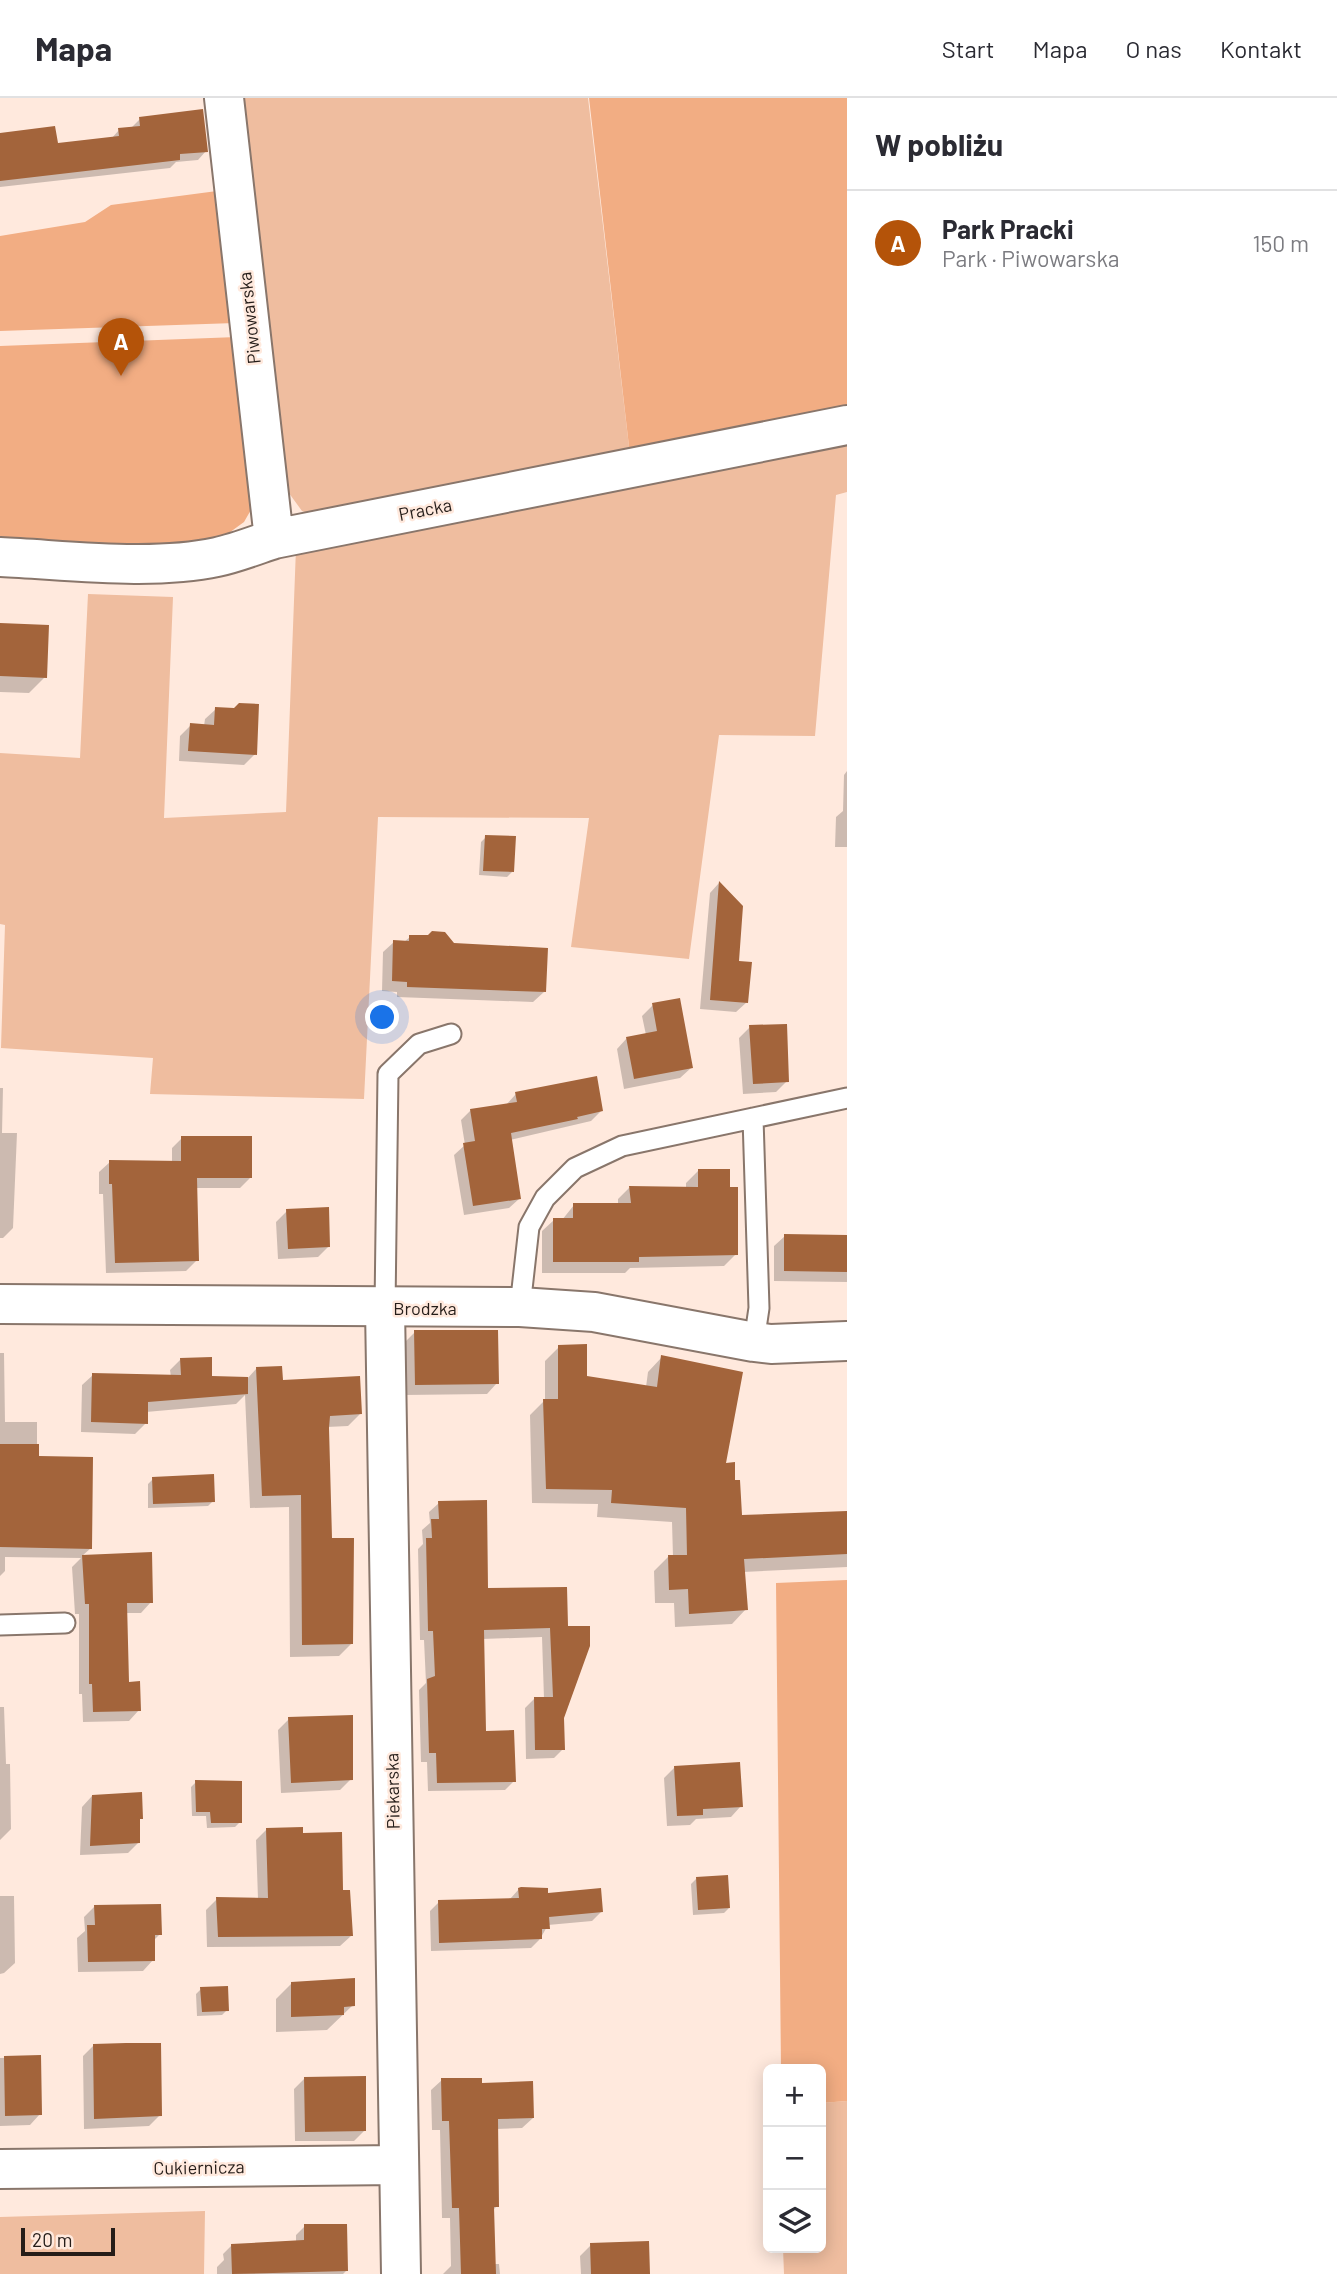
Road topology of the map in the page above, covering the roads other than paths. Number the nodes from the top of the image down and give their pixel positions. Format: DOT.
graph roads {
  1 [pos="224,98"];
  2 [pos="847,425"];
  3 [pos="274,539"];
  4 [pos="0,557"];
  5 [pos="451,1034"];
  6 [pos="847,1098"];
  7 [pos="752,1118"];
  8 [pos="0,1304"];
  9 [pos="520,1307"];
  10 [pos="385,1308"];
  11 [pos="847,1341"];
  12 [pos="754,1342"];
  13 [pos="65,1623"];
  14 [pos="0,1625"];
  15 [pos="398,2165"];
  16 [pos="0,2169"];
  17 [pos="401,2274"];
  1 -- 3 [label="street, Piwowarska"];
  2 -- 3 [label="street, Pracka"];
  3 -- 4 [label="street, Pracka"];
  5 -- 10 [label="lane"];
  6 -- 7 [label="lane"];
  7 -- 9 [label="lane"];
  7 -- 12 [label="lane"];
  8 -- 10 [label="street, Brodzka"];
  9 -- 10 [label="street, Brodzka"];
  9 -- 12 [label="street, Brodzka"];
  10 -- 15 [label="street, Piekarska"];
  11 -- 12 [label="street, Brodzka"];
  13 -- 14 [label="lane"];
  15 -- 16 [label="street, Cukiernicza"];
  15 -- 17 [label="street, Piekarska"];
}
